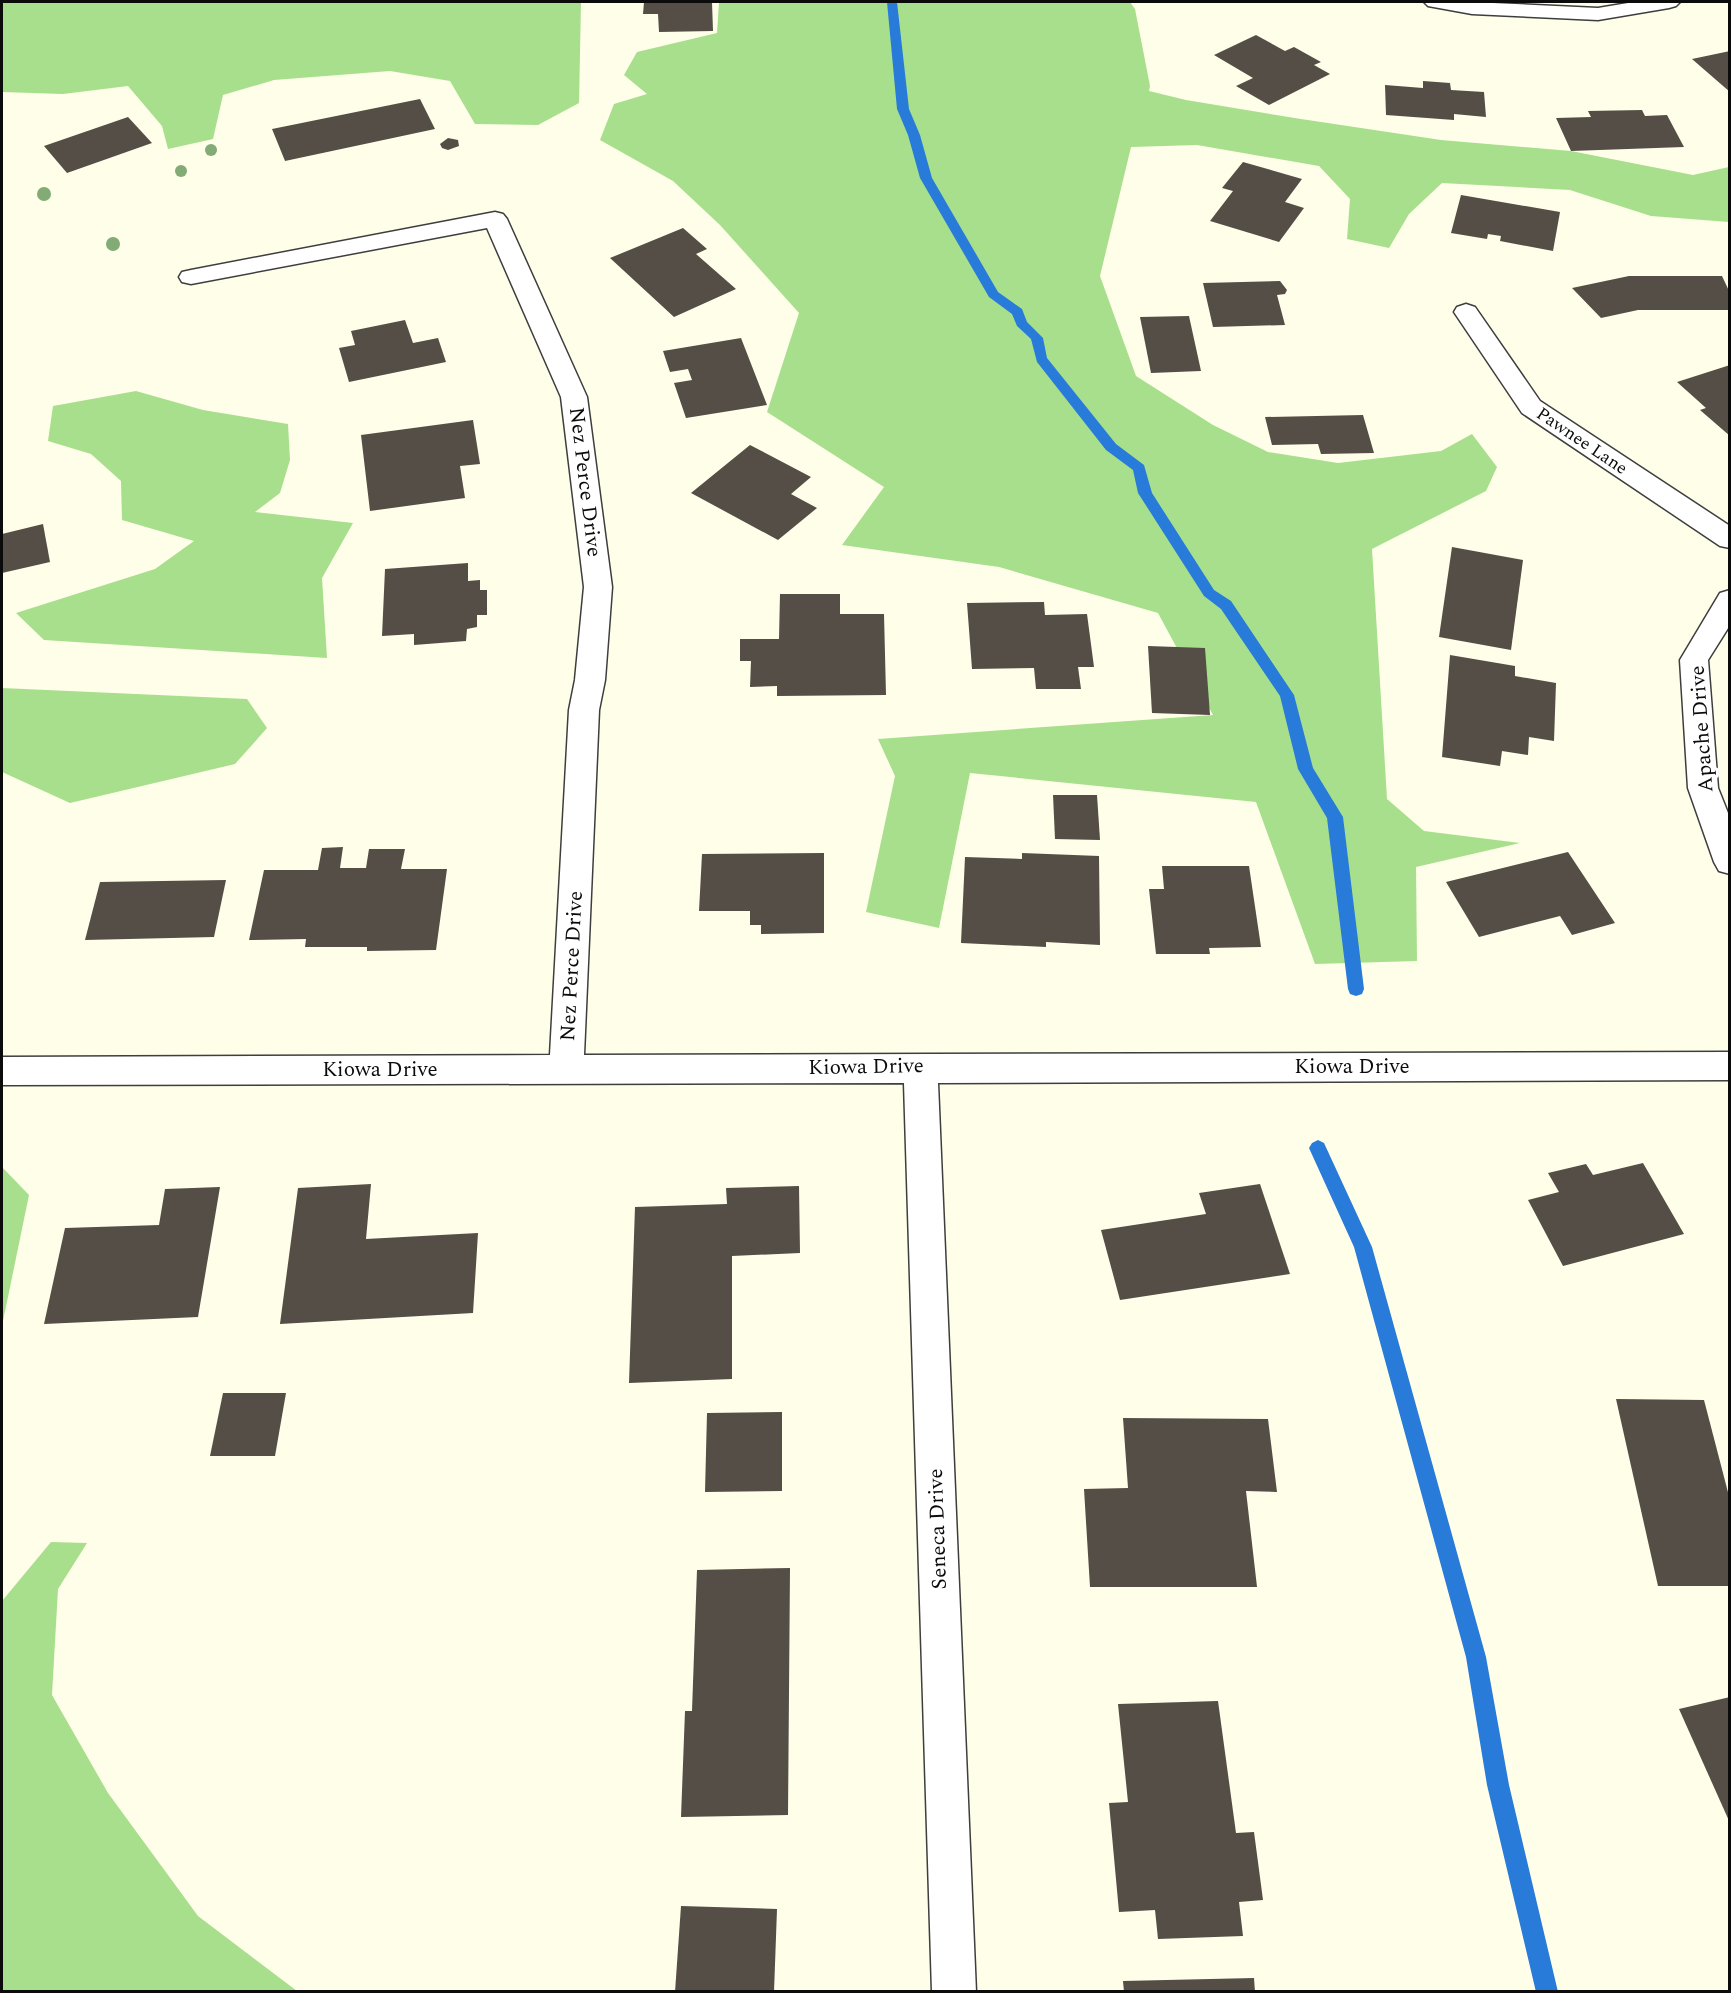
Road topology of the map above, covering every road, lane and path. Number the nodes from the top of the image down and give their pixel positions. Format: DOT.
graph roads {
  1 [pos="1435,2"];
  2 [pos="1669,2"];
  3 [pos="191,277"];
  4 [pos="1466,312"];
  5 [pos="1730,539"];
  6 [pos="1730,600"];
  7 [pos="1730,862"];
  8 [pos="1730,1066"];
  9 [pos="920,1067"];
  10 [pos="566,1070"];
  11 [pos="2,1071"];
  12 [pos="954,1992"];
  1 -- 2 [label="street"];
  3 -- 10 [label="street, Nez Perce Drive"];
  4 -- 5 [label="street, Pawnee Lane"];
  6 -- 7 [label="street, Apache Drive"];
  8 -- 9 [label="street, Kiowa Drive"];
  9 -- 10 [label="street, Kiowa Drive"];
  9 -- 12 [label="street, Seneca Drive"];
  10 -- 11 [label="street, Kiowa Drive"];
}
